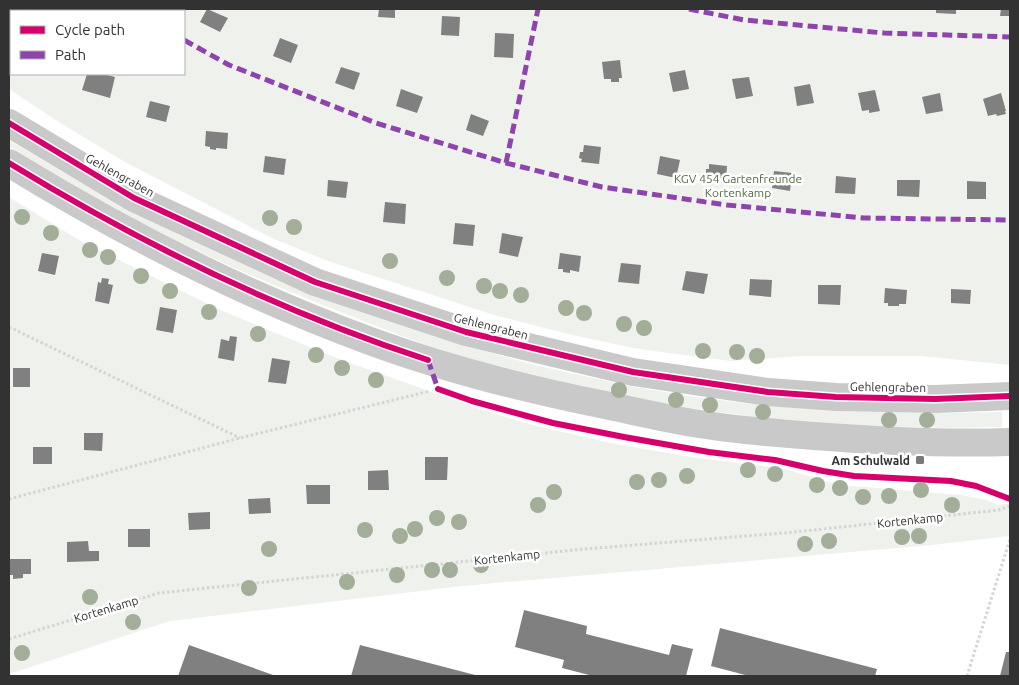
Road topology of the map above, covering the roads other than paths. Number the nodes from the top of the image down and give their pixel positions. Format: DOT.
graph roads {
  1 [pos="9,123"];
  2 [pos="9,163"];
  3 [pos="1010,396"];
  4 [pos="1010,442"];
  1 -- 3 [label="main road, Gehlengraben"];
  2 -- 4 [label="main road"];
}
